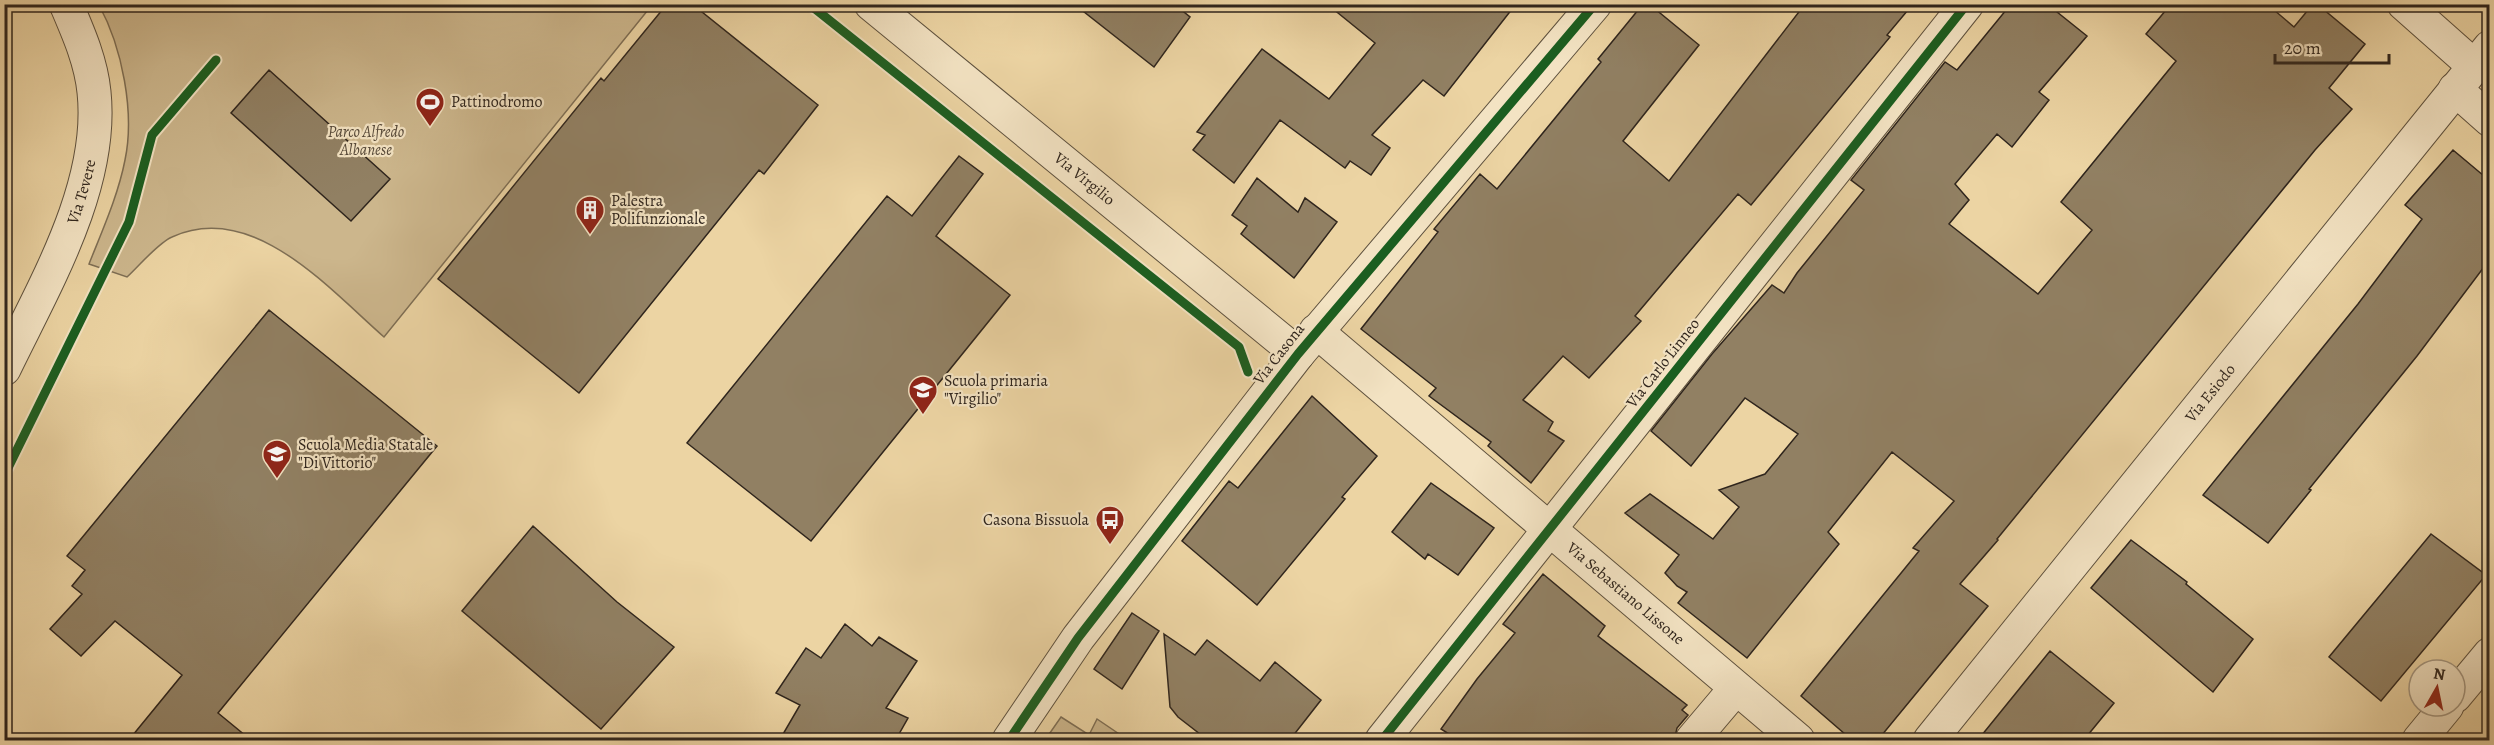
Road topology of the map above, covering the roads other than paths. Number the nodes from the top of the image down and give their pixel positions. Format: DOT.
graph roads {
  1 [pos="66,4"];
  2 [pos="871,4"];
  3 [pos="1595,4"];
  4 [pos="1967,4"];
  5 [pos="2403,4"];
  6 [pos="2473,67"];
  7 [pos="2490,120"];
  8 [pos="1307,342"];
  9 [pos="4,369"];
  10 [pos="1550,530"];
  11 [pos="2490,654"];
  12 [pos="2467,682"];
  13 [pos="1736,688"];
  14 [pos="2437,718"];
  15 [pos="1009,741"];
  16 [pos="1382,741"];
  17 [pos="1692,741"];
  18 [pos="1797,741"];
  19 [pos="1930,741"];
  20 [pos="2419,741"];
  1 -- 9 [label="street, Via Tevere"];
  2 -- 8 [label="street, Via Virgilio"];
  3 -- 8 [label="street, Via Casona"];
  4 -- 10 [label="street, Via Carlo Linneo"];
  5 -- 6 [label="street"];
  6 -- 7 [label="street"];
  6 -- 19 [label="street, Via Esiodo"];
  8 -- 10 [label="street, Via Sebastiano Lissone"];
  8 -- 15 [label="street, Via Casona"];
  10 -- 13 [label="street, Via Sebastiano Lissone"];
  10 -- 16 [label="street, Via Carlo Linneo"];
  11 -- 12 [label="street"];
  13 -- 17 [label="street"];
  13 -- 18 [label="street, Via Sebastiano Lissone"];
  14 -- 20 [label="street"];
}
